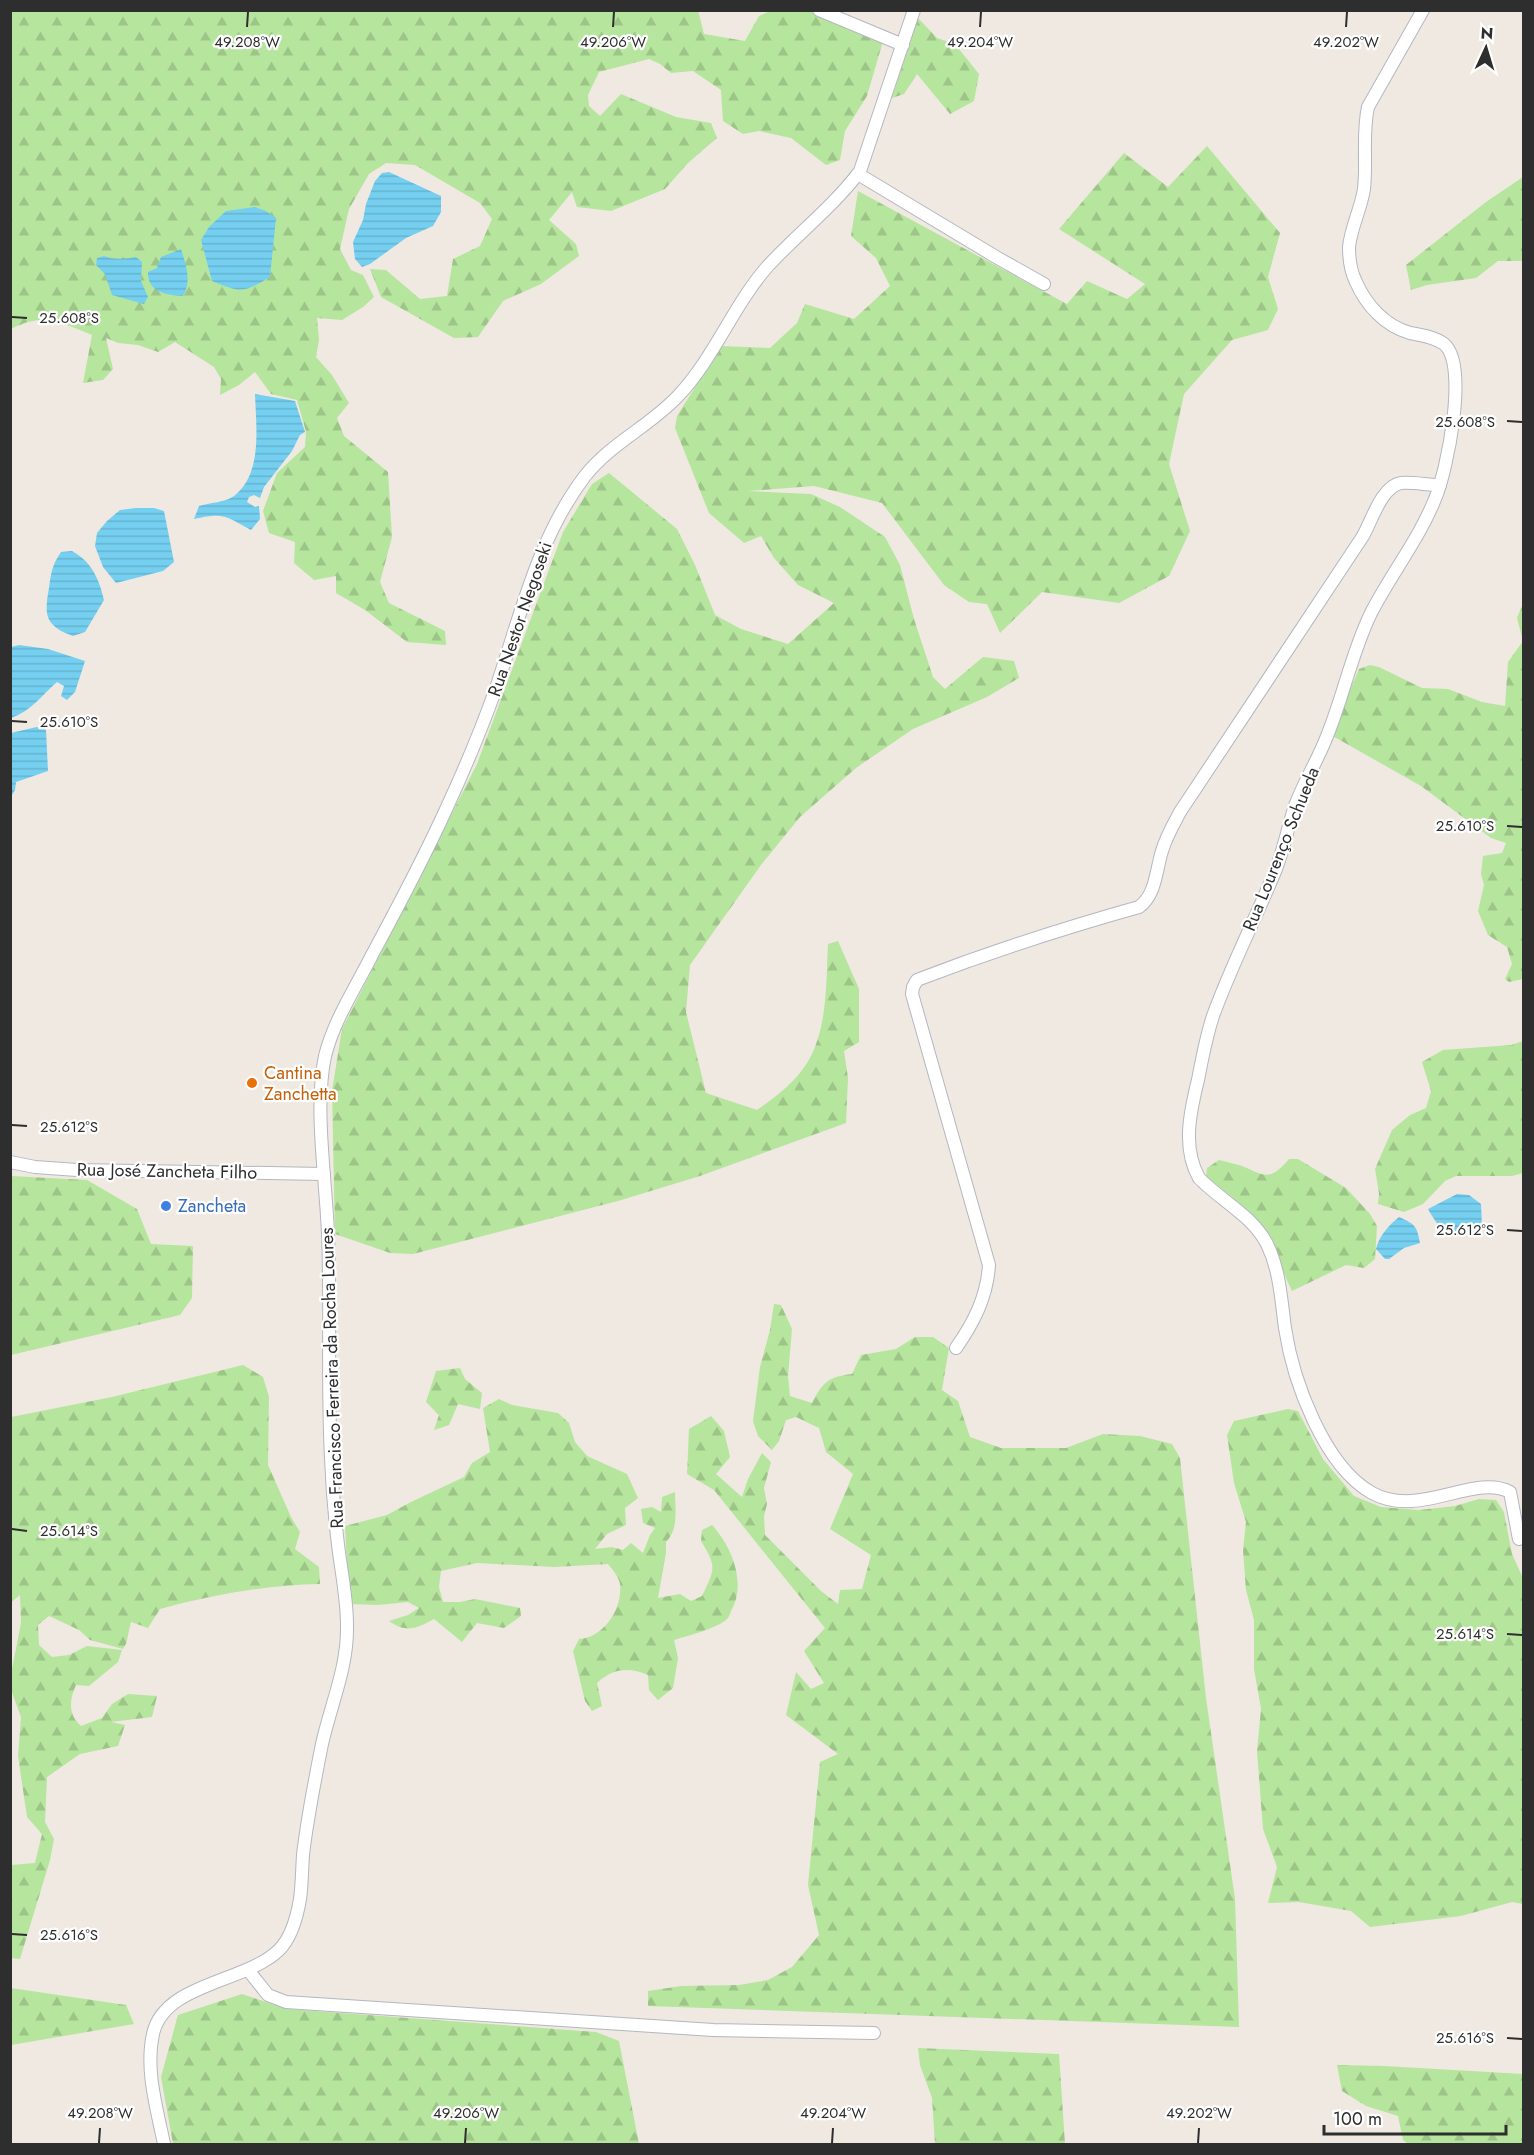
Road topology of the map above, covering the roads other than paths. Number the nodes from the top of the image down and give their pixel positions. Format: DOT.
graph roads {
  1 [pos="819,10"];
  2 [pos="914,10"];
  3 [pos="1423,10"];
  4 [pos="903,45"];
  5 [pos="858,174"];
  6 [pos="1044,284"];
  7 [pos="1440,485"];
  8 [pos="10,1162"];
  9 [pos="324,1174"];
  10 [pos="956,1348"];
  11 [pos="1519,1539"];
  12 [pos="248,1970"];
  13 [pos="874,2033"];
  14 [pos="164,2145"];
  1 -- 4 [label="street"];
  2 -- 4 [label="street, Rua Nestor Negoseki"];
  3 -- 7 [label="street, Rua Lourenço Schueda"];
  4 -- 5 [label="street, Rua Nestor Negoseki"];
  5 -- 6 [label="street"];
  5 -- 9 [label="street, Rua Nestor Negoseki"];
  7 -- 10 [label="street"];
  7 -- 11 [label="street, Rua Lourenço Schueda"];
  8 -- 9 [label="street, Rua José Zancheta Filho"];
  9 -- 12 [label="street, Rua Francisco Ferreira da Rocha Loures"];
  12 -- 13 [label="street"];
  12 -- 14 [label="street, Rua Francisco Ferreira da Rocha Loures"];
}
